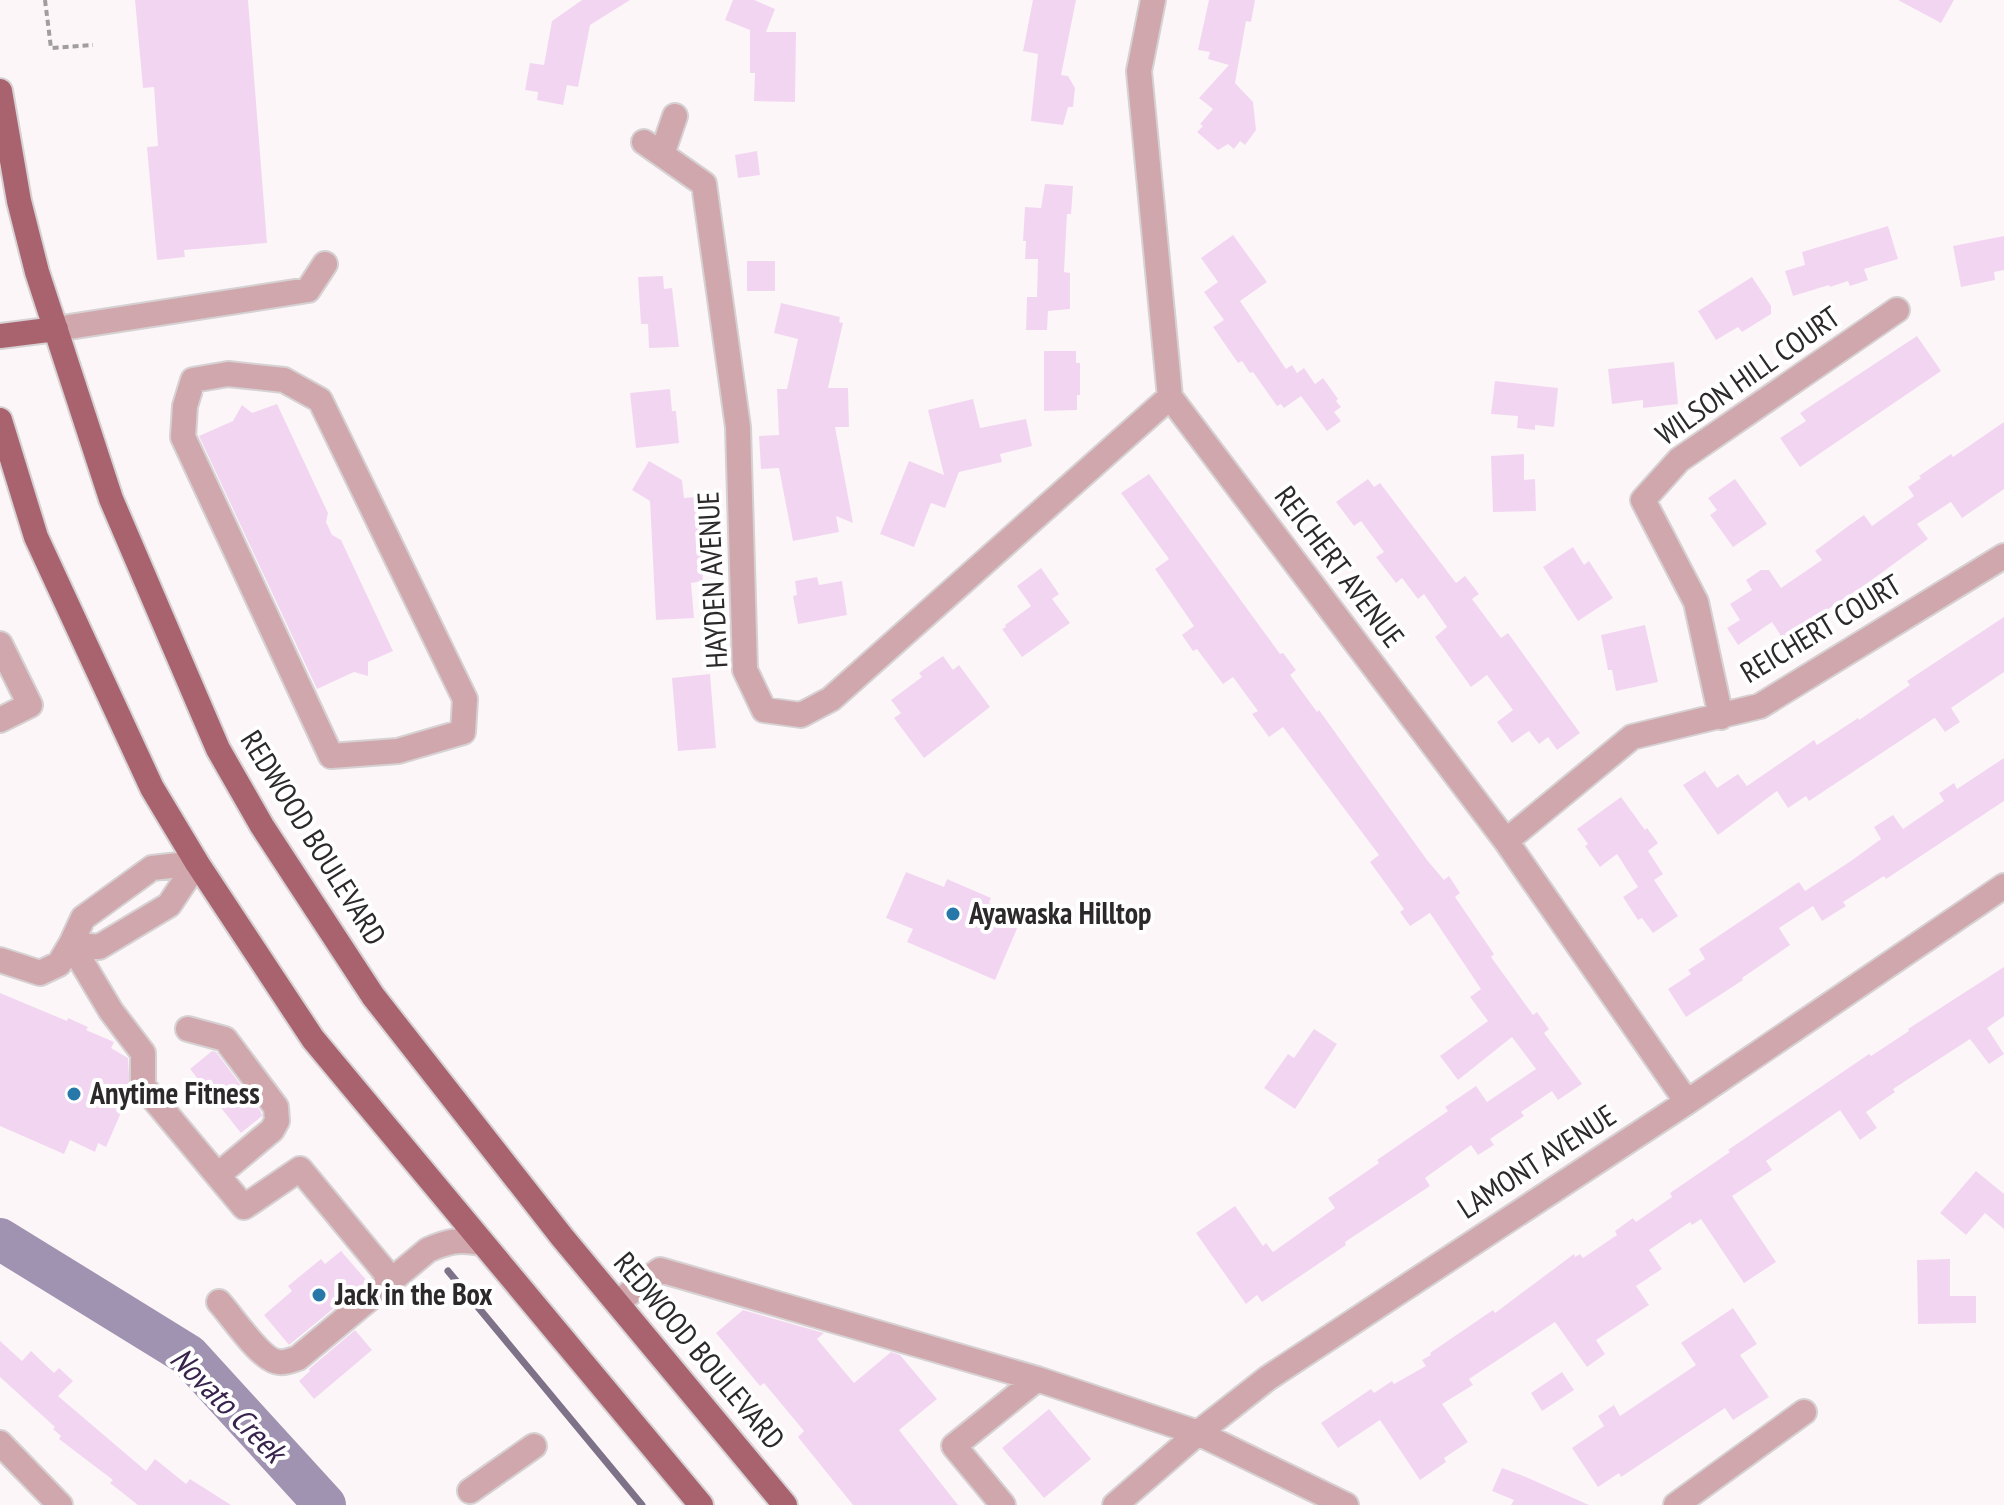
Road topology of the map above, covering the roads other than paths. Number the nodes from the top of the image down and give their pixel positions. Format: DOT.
graph roads {
  1 [pos="1153,0"];
  2 [pos="0,91"];
  3 [pos="675,116"];
  4 [pos="325,264"];
  5 [pos="1897,310"];
  6 [pos="56,329"];
  7 [pos="0,336"];
  8 [pos="1170,397"];
  9 [pos="0,420"];
  10 [pos="2004,556"];
  11 [pos="0,644"];
  12 [pos="1721,717"];
  13 [pos="0,720"];
  14 [pos="331,756"];
  15 [pos="1506,841"];
  16 [pos="197,863"];
  17 [pos="2004,886"];
  18 [pos="71,944"];
  19 [pos="0,960"];
  20 [pos="188,1029"];
  21 [pos="1687,1102"];
  22 [pos="218,1175"];
  23 [pos="481,1243"];
  24 [pos="391,1279"];
  25 [pos="219,1302"];
  26 [pos="618,1302"];
  27 [pos="1037,1379"];
  28 [pos="1804,1412"];
  29 [pos="1198,1433"];
  30 [pos="0,1443"];
  31 [pos="534,1446"];
  32 [pos="470,1491"];
  33 [pos="60,1505"];
  34 [pos="701,1505"];
  35 [pos="785,1505"];
  36 [pos="1003,1505"];
  37 [pos="1115,1505"];
  38 [pos="1346,1505"];
  39 [pos="1676,1505"];
  1 -- 8 [label="street"];
  2 -- 6 [label="main road, REDWOOD BOULEVARD"];
  3 -- 8 [label="street, HAYDEN AVENUE"];
  4 -- 6 [label="street"];
  5 -- 12 [label="street, WILSON HILL COURT"];
  6 -- 7 [label="main road"];
  6 -- 26 [label="main road, REDWOOD BOULEVARD"];
  8 -- 15 [label="street, REICHERT AVENUE"];
  9 -- 16 [label="main road"];
  10 -- 12 [label="street, REICHERT COURT"];
  11 -- 13 [label="street"];
  12 -- 15 [label="street, REICHERT COURT"];
  14 -- 14 [label="street"];
  15 -- 21 [label="street, REICHERT AVENUE"];
  16 -- 18 [label="street"];
  16 -- 18 [label="street"];
  16 -- 23 [label="main road"];
  17 -- 21 [label="street, LAMONT AVENUE"];
  18 -- 19 [label="street"];
  18 -- 22 [label="street"];
  20 -- 22 [label="street"];
  21 -- 29 [label="street, LAMONT AVENUE"];
  22 -- 24 [label="street"];
  23 -- 24 [label="street"];
  23 -- 34 [label="main road"];
  24 -- 25 [label="street"];
  26 -- 27 [label="street"];
  26 -- 35 [label="main road, REDWOOD BOULEVARD"];
  27 -- 29 [label="street"];
  27 -- 36 [label="street"];
  28 -- 39 [label="street"];
  29 -- 37 [label="street, LAMONT AVENUE"];
  29 -- 38 [label="street"];
  30 -- 33 [label="street"];
  31 -- 32 [label="street"];
}
